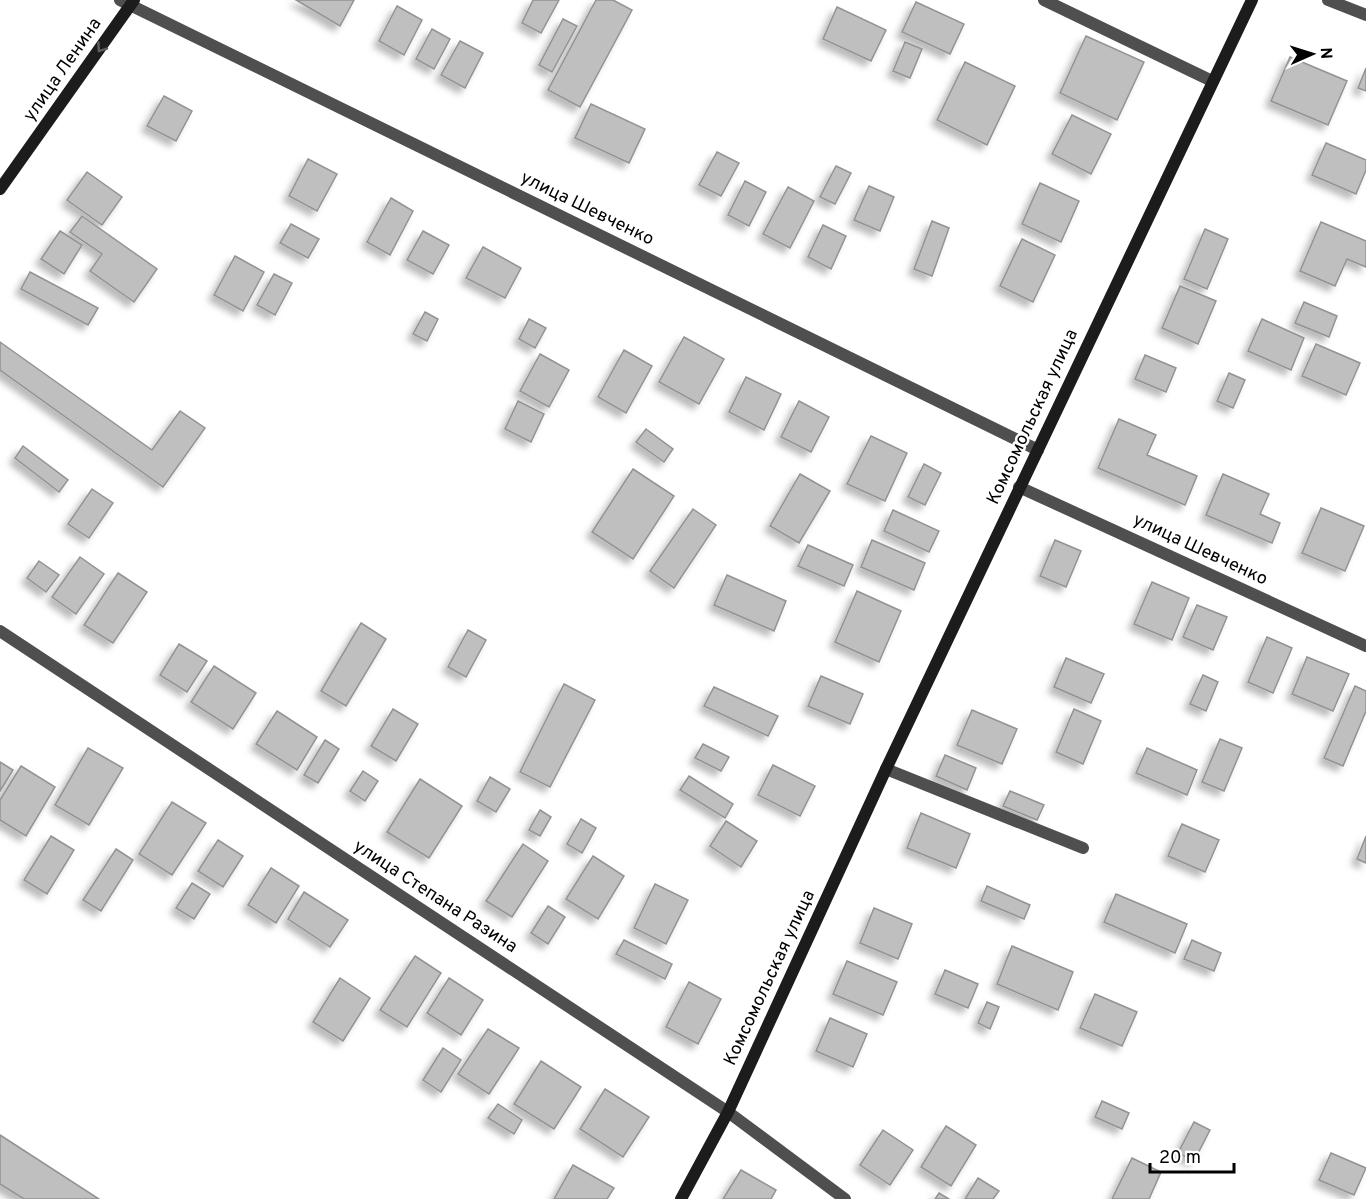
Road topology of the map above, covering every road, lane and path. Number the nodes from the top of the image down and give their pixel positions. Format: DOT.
graph roads {
  1 [pos="1044,0"];
  2 [pos="1252,0"];
  3 [pos="1328,0"];
  4 [pos="128,2"];
  5 [pos="1366,15"];
  6 [pos="1212,81"];
  7 [pos="0,189"];
  8 [pos="1038,450"];
  9 [pos="1019,487"];
  10 [pos="0,631"];
  11 [pos="1366,646"];
  12 [pos="886,769"];
  13 [pos="1083,848"];
  14 [pos="728,1112"];
  15 [pos="681,1199"];
  16 [pos="845,1199"];
  1 -- 6 [label="street"];
  2 -- 6 [label="main road, Комсомольская улица"];
  3 -- 5 [label="street"];
  4 -- 7 [label="main road, улица Ленина, one-way"];
  4 -- 8 [label="street, улица Шевченко"];
  6 -- 8 [label="main road, Комсомольская улица"];
  8 -- 9 [label="main road, Комсомольская улица"];
  9 -- 11 [label="street, улица Шевченко"];
  9 -- 12 [label="main road, Комсомольская улица"];
  10 -- 14 [label="street, улица Степана Разина"];
  12 -- 13 [label="street"];
  12 -- 14 [label="main road, Комсомольская улица"];
  14 -- 15 [label="main road, Комсомольская улица"];
  14 -- 16 [label="street, улица Степана Разина"];
}
